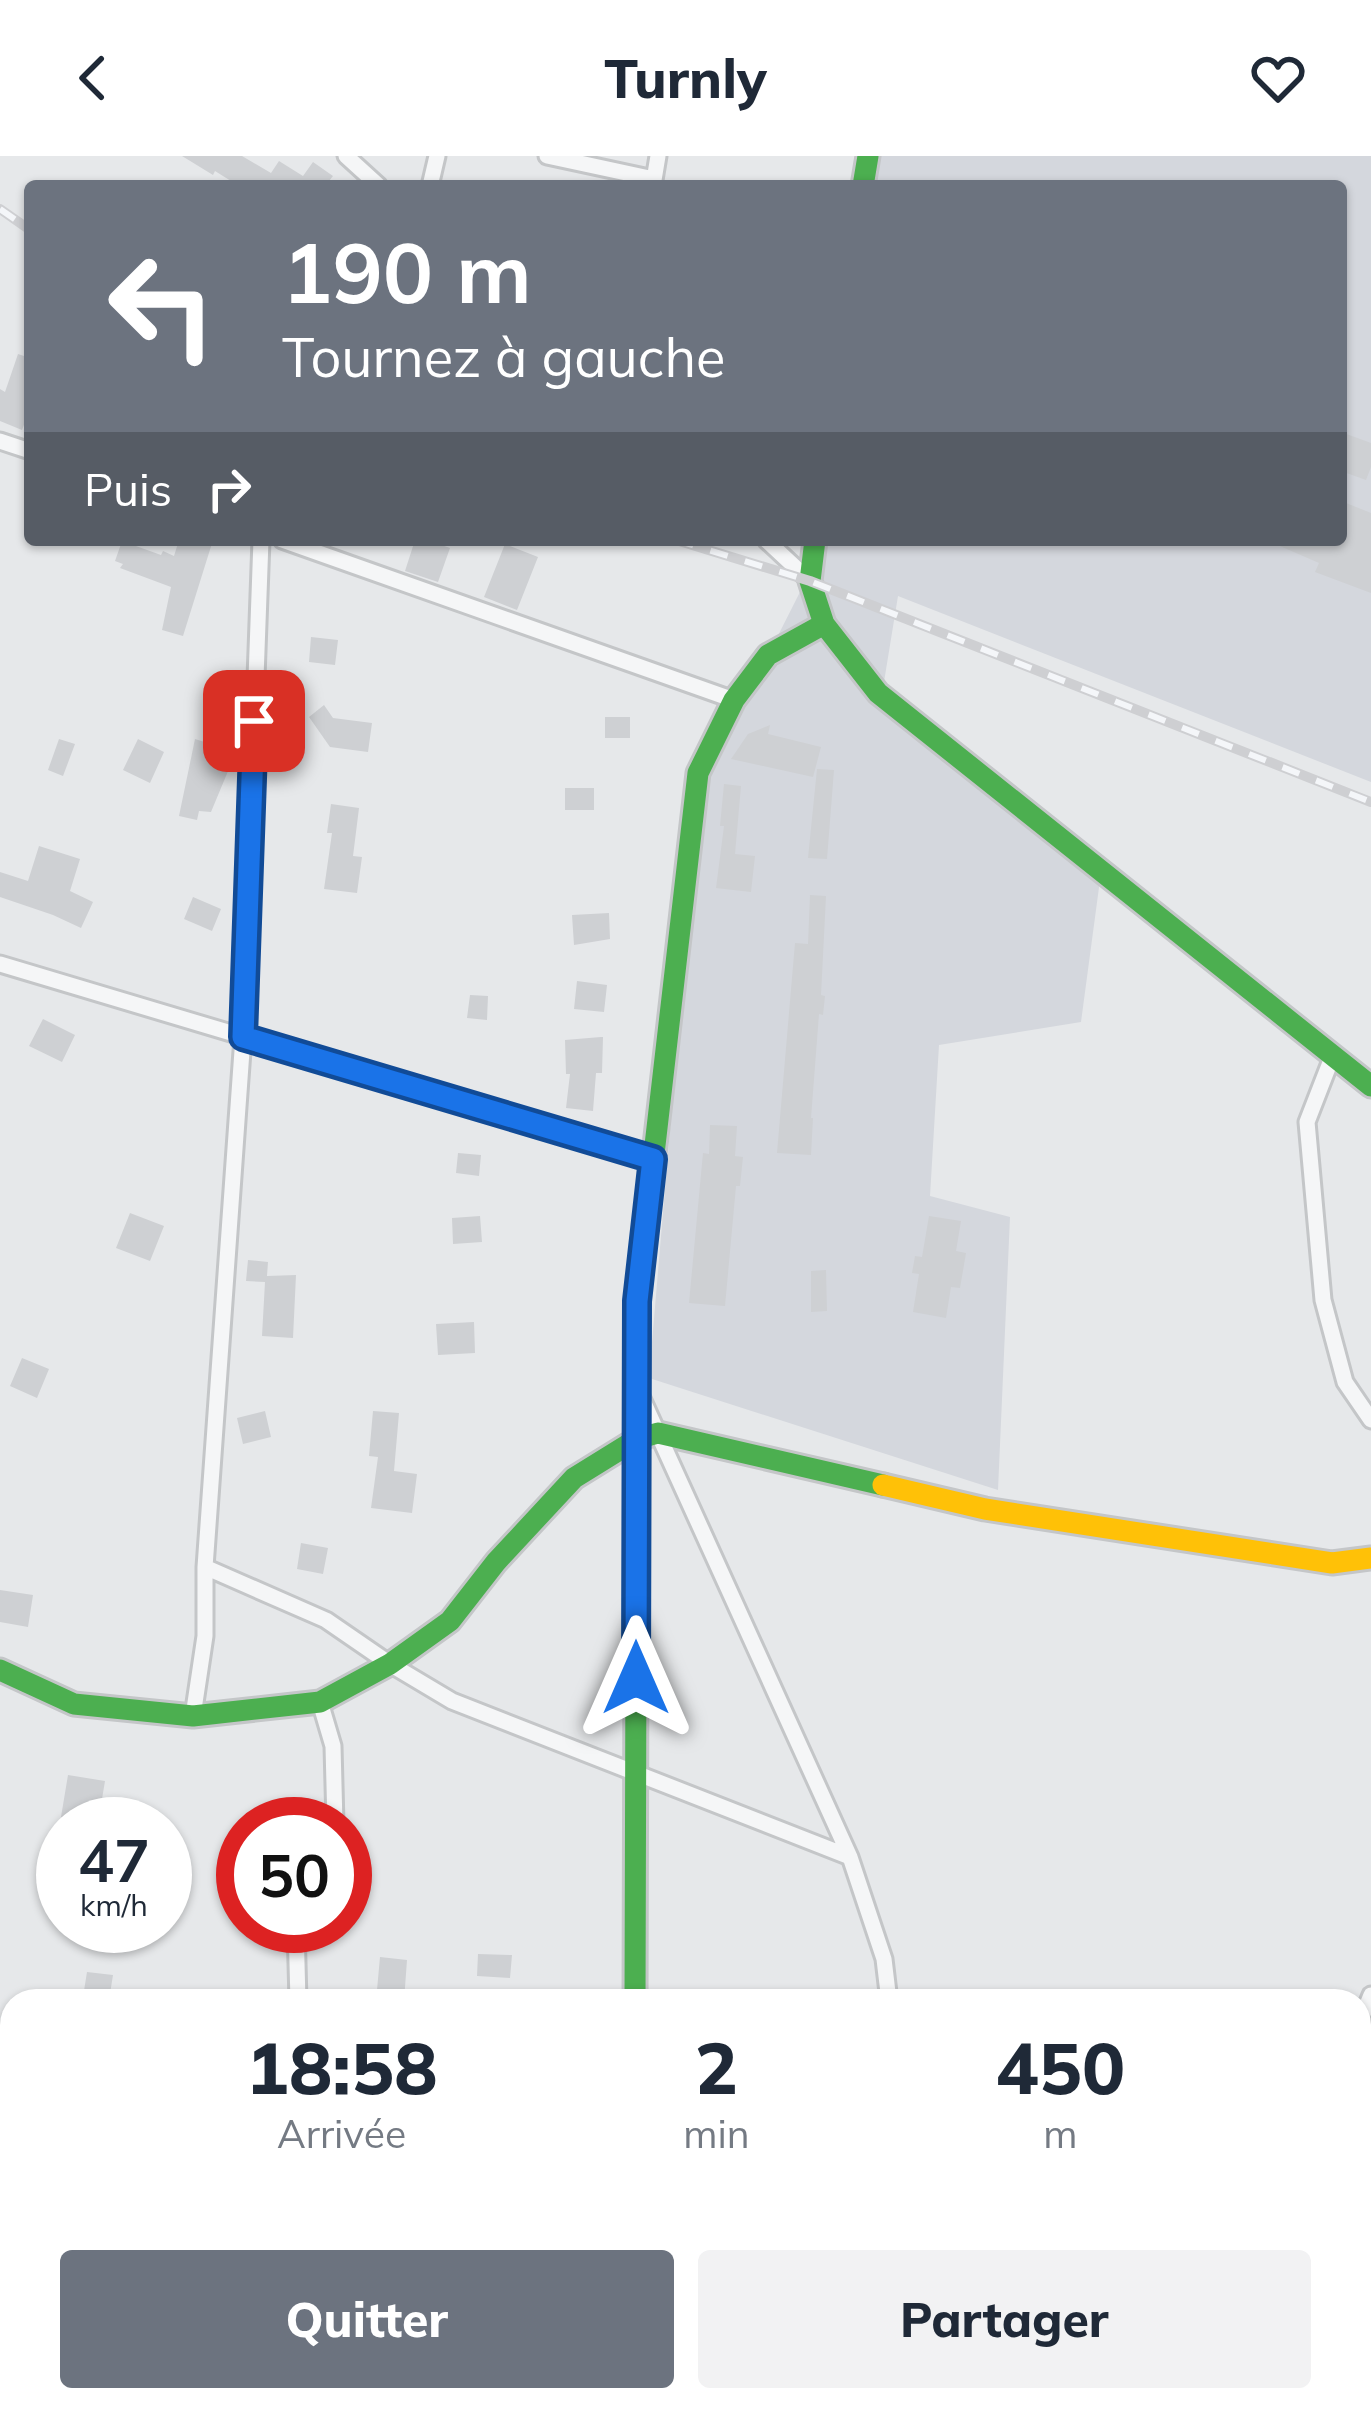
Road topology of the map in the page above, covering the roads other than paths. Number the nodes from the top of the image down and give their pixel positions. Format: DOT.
graph roads {
  1 [pos="346,156"];
  2 [pos="548,156"];
  3 [pos="372,180"];
  4 [pos="642,180"];
  5 [pos="261,546"];
  6 [pos="299,546"];
  7 [pos="772,546"];
  8 [pos="814,546"];
  9 [pos="810,581"];
  10 [pos="824,624"];
  11 [pos="734,700"];
  12 [pos="0,964"];
  13 [pos="243,1037"];
  14 [pos="1333,1055"];
  15 [pos="1371,1086"];
  16 [pos="653,1159"];
  17 [pos="1371,1420"];
  18 [pos="647,1436"];
  19 [pos="1371,1558"];
  20 [pos="205,1568"];
  21 [pos="390,1664"];
  22 [pos="0,1670"];
  23 [pos="320,1702"];
  24 [pos="193,1717"];
  25 [pos="636,1773"];
  26 [pos="335,1797"];
  27 [pos="850,1857"];
  28 [pos="297,1953"];
  29 [pos="298,1989"];
  30 [pos="635,1989"];
  31 [pos="888,1989"];
  1 -- 3 [label="street"];
  2 -- 4 [label="street"];
  5 -- 13 [label="street"];
  6 -- 11 [label="street"];
  7 -- 9 [label="street"];
  8 -- 9 [label="main road"];
  9 -- 10 [label="main road"];
  10 -- 11 [label="main road"];
  10 -- 14 [label="main road"];
  11 -- 16 [label="main road"];
  12 -- 13 [label="street"];
  13 -- 16 [label="street"];
  13 -- 20 [label="street"];
  14 -- 15 [label="main road"];
  14 -- 17 [label="street"];
  16 -- 18 [label="main road"];
  18 -- 19 [label="main road"];
  18 -- 21 [label="main road"];
  18 -- 25 [label="main road"];
  18 -- 27 [label="street"];
  20 -- 21 [label="street"];
  20 -- 24 [label="street"];
  21 -- 23 [label="main road"];
  21 -- 25 [label="street"];
  22 -- 24 [label="main road"];
  23 -- 24 [label="main road"];
  23 -- 26 [label="street"];
  25 -- 27 [label="street"];
  25 -- 30 [label="main road"];
  27 -- 31 [label="street"];
  28 -- 29 [label="street"];
}
